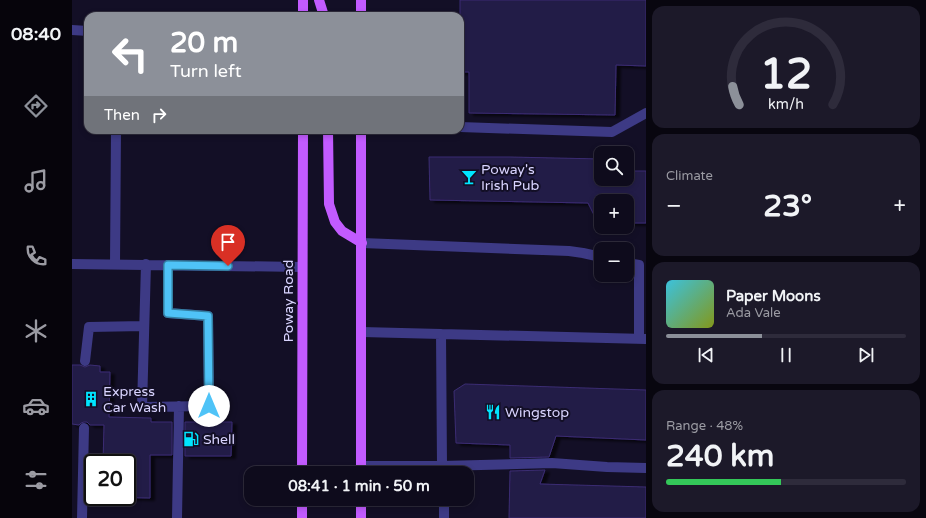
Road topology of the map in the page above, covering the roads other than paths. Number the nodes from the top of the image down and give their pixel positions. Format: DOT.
graph roads {
  1 [pos="303,0"];
  2 [pos="319,0"];
  3 [pos="361,0"];
  4 [pos="303,12"];
  5 [pos="323,12"];
  6 [pos="361,12"];
  7 [pos="72,30"];
  8 [pos="84,31"];
  9 [pos="646,113"];
  10 [pos="464,127"];
  11 [pos="116,134"];
  12 [pos="303,134"];
  13 [pos="328,134"];
  14 [pos="361,134"];
  15 [pos="362,243"];
  16 [pos="594,255"];
  17 [pos="72,264"];
  18 [pos="115,264"];
  19 [pos="146,264"];
  20 [pos="634,264"];
  21 [pos="168,265"];
  22 [pos="302,267"];
  23 [pos="144,326"];
  24 [pos="362,332"];
  25 [pos="441,334"];
  26 [pos="643,339"];
  27 [pos="85,361"];
  28 [pos="180,406"];
  29 [pos="84,428"];
  30 [pos="302,466"];
  31 [pos="361,466"];
  32 [pos="443,466"];
  33 [pos="474,468"];
  34 [pos="646,468"];
  35 [pos="302,506"];
  36 [pos="361,506"];
  37 [pos="444,506"];
  38 [pos="82,518"];
  39 [pos="177,518"];
  40 [pos="302,518"];
  41 [pos="361,518"];
  42 [pos="444,518"];
  1 -- 4 [label="main road"];
  2 -- 5 [label="main road"];
  3 -- 6 [label="main road"];
  7 -- 8 [label="lane"];
  9 -- 10 [label="lane"];
  11 -- 18 [label="lane"];
  12 -- 22 [label="main road, Poway Road"];
  13 -- 15 [label="main road"];
  14 -- 15 [label="main road"];
  15 -- 16 [label="lane"];
  15 -- 24 [label="main road"];
  17 -- 18 [label="lane"];
  18 -- 19 [label="lane"];
  19 -- 21 [label="lane"];
  19 -- 23 [label="lane"];
  20 -- 26 [label="lane"];
  21 -- 22 [label="lane"];
  21 -- 28 [label="lane"];
  22 -- 30 [label="main road, Poway Road"];
  23 -- 27 [label="lane"];
  23 -- 28 [label="lane"];
  24 -- 25 [label="lane"];
  24 -- 31 [label="main road"];
  25 -- 26 [label="lane"];
  25 -- 32 [label="lane"];
  28 -- 39 [label="lane"];
  29 -- 38 [label="lane"];
  33 -- 34 [label="lane"];
  35 -- 40 [label="main road"];
  36 -- 41 [label="main road"];
  37 -- 42 [label="lane"];
}
